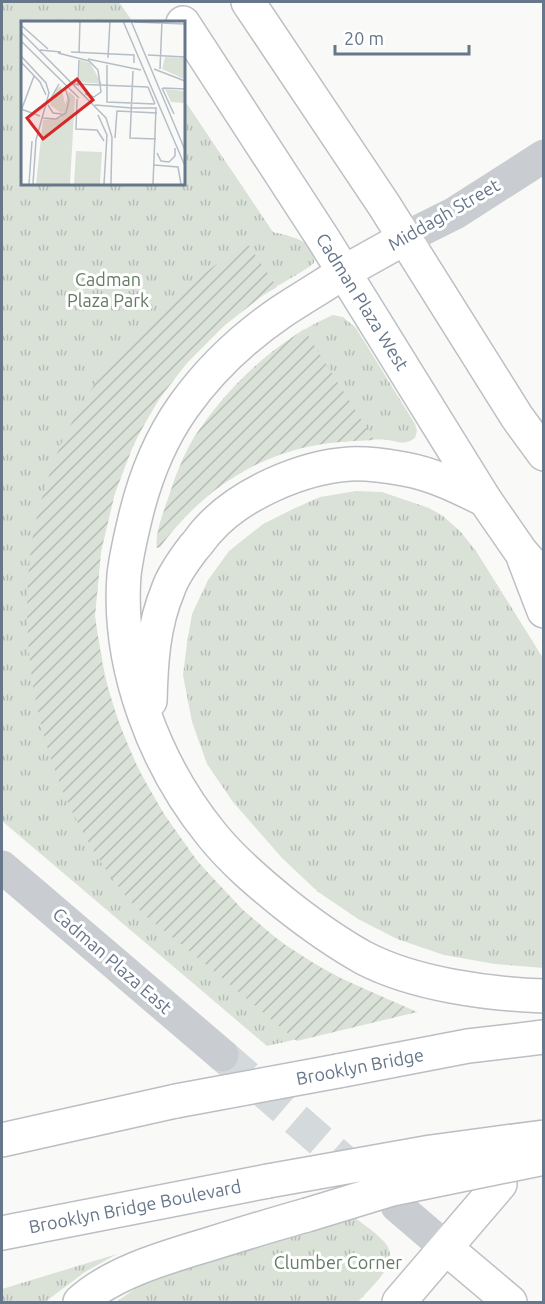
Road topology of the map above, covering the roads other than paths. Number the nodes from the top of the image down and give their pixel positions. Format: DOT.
graph roads {
  1 [pos="168,2"];
  2 [pos="248,2"];
  3 [pos="182,21"];
  4 [pos="184,25"];
  5 [pos="543,156"];
  6 [pos="405,238"];
  7 [pos="344,272"];
  8 [pos="543,454"];
  9 [pos="485,500"];
  10 [pos="521,552"];
  11 [pos="543,578"];
  12 [pos="543,611"];
  13 [pos="151,733"];
  14 [pos="2,867"];
  15 [pos="543,996"];
  16 [pos="543,1037"];
  17 [pos="222,1055"];
  18 [pos="543,1137"];
  19 [pos="2,1140"];
  20 [pos="543,1158"];
  21 [pos="500,1184"];
  22 [pos="397,1206"];
  23 [pos="2,1233"];
  24 [pos="446,1248"];
  25 [pos="80,1302"];
  26 [pos="399,1302"];
  27 [pos="510,1302"];
  1 -- 3 [label="main road, Cadman Plaza West"];
  2 -- 6 [label="main road"];
  4 -- 7 [label="main road, Cadman Plaza West"];
  5 -- 6 [label="street, Middagh Street"];
  6 -- 7 [label="main road, Middagh Street"];
  6 -- 8 [label="main road"];
  7 -- 9 [label="main road, Cadman Plaza West"];
  7 -- 13 [label="main road, Middagh Street"];
  9 -- 10 [label="main road, Cadman Plaza West"];
  9 -- 13 [label="main road"];
  10 -- 11 [label="main road, Cadman Plaza West"];
  10 -- 12 [label="main road"];
  13 -- 15 [label="main road, Middagh Street"];
  14 -- 17 [label="street, Cadman Plaza East"];
  16 -- 19 [label="main road, Brooklyn Bridge, bridge"];
  18 -- 23 [label="main road, Brooklyn Bridge Boulevard, bridge"];
  20 -- 25 [label="main road, bridge"];
  21 -- 24 [label="main road"];
  22 -- 24 [label="street"];
  24 -- 26 [label="main road"];
  24 -- 27 [label="main road"];
}
